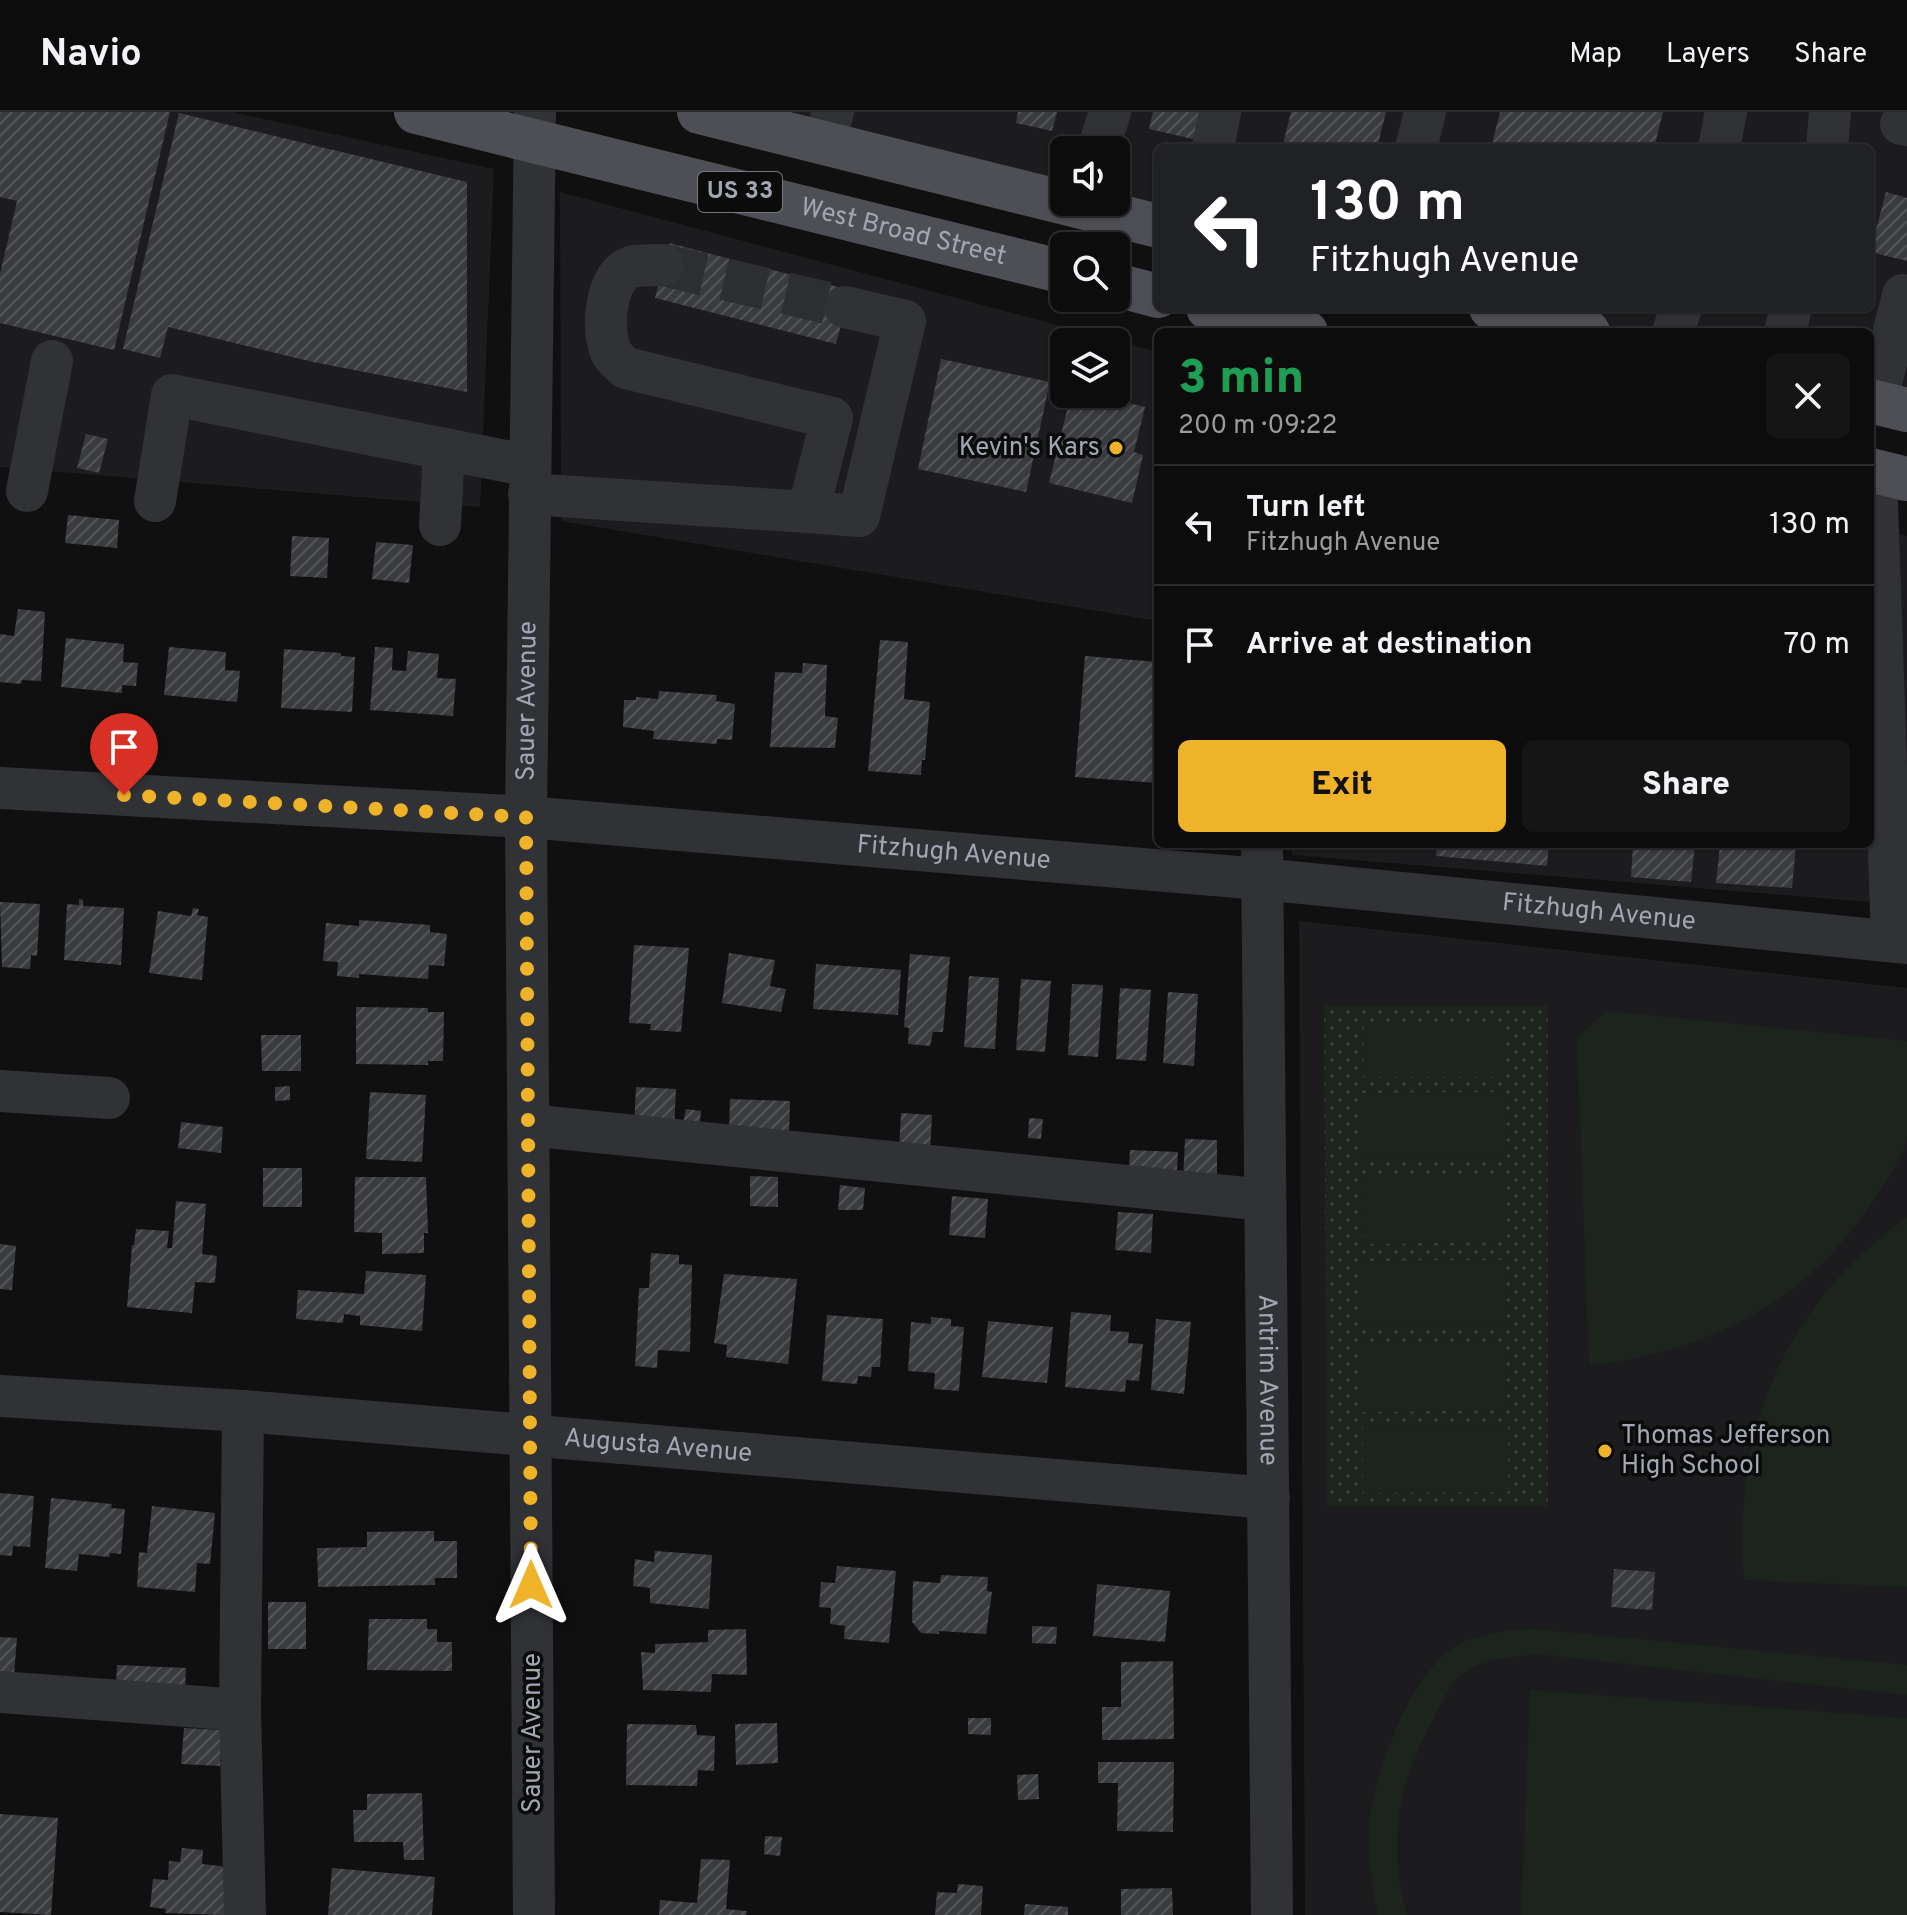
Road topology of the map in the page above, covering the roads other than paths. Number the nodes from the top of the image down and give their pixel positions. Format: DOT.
graph roads {
  1 [pos="416,112"];
  2 [pos="699,112"];
  3 [pos="1110,112"];
  4 [pos="1220,112"];
  5 [pos="1425,112"];
  6 [pos="1726,112"];
  7 [pos="1830,112"];
  8 [pos="535,127"];
  9 [pos="829,128"];
  10 [pos="1102,136"];
  11 [pos="1214,144"];
  12 [pos="1417,144"];
  13 [pos="1720,144"];
  14 [pos="1827,144"];
  15 [pos="1050,194"];
  16 [pos="1123,216"];
  17 [pos="1154,225"];
  18 [pos="663,265"];
  19 [pos="1050,268"];
  20 [pos="1130,289"];
  21 [pos="1154,295"];
  22 [pos="1907,296"];
  23 [pos="845,307"];
  24 [pos="1226,312"];
  25 [pos="1507,312"];
  26 [pos="1280,324"];
  27 [pos="1572,328"];
  28 [pos="52,361"];
  29 [pos="1884,405"];
  30 [pos="444,449"];
  31 [pos="1884,474"];
  32 [pos="530,480"];
  33 [pos="27,491"];
  34 [pos="155,501"];
  35 [pos="808,512"];
  36 [pos="440,525"];
  37 [pos="0,788"];
  38 [pos="526,817"];
  39 [pos="1261,862"];
  40 [pos="1900,942"];
  41 [pos="0,1091"];
  42 [pos="109,1098"];
  43 [pos="528,1125"];
  44 [pos="1265,1200"];
  45 [pos="0,1396"];
  46 [pos="243,1411"];
  47 [pos="530,1435"];
  48 [pos="1269,1498"];
  49 [pos="0,1692"];
  50 [pos="240,1710"];
  51 [pos="245,1915"];
  52 [pos="534,1915"];
  53 [pos="1272,1915"];
  1 -- 8 [label="main road, West Broad Street / US 33"];
  2 -- 9 [label="main road, US 33"];
  3 -- 10 [label="street"];
  4 -- 11 [label="street"];
  5 -- 12 [label="street"];
  6 -- 13 [label="street"];
  7 -- 14 [label="street"];
  8 -- 19 [label="main road, West Broad Street / US 33"];
  8 -- 32 [label="street, Sauer Avenue"];
  9 -- 15 [label="main road, US 33"];
  16 -- 17 [label="main road, US 33"];
  18 -- 35 [label="street"];
  20 -- 21 [label="main road"];
  22 -- 29 [label="street"];
  23 -- 35 [label="street"];
  24 -- 26 [label="main road"];
  25 -- 27 [label="main road"];
  28 -- 33 [label="street"];
  30 -- 32 [label="street"];
  30 -- 34 [label="street"];
  30 -- 36 [label="street"];
  31 -- 40 [label="street"];
  32 -- 35 [label="street"];
  32 -- 38 [label="street, Sauer Avenue"];
  37 -- 38 [label="street, Fitzhugh Avenue"];
  38 -- 39 [label="street, Fitzhugh Avenue"];
  38 -- 43 [label="street, Sauer Avenue"];
  39 -- 40 [label="street, Fitzhugh Avenue"];
  39 -- 44 [label="street, Antrim Avenue"];
  41 -- 42 [label="street"];
  43 -- 44 [label="street"];
  43 -- 47 [label="street, Sauer Avenue"];
  44 -- 48 [label="street, Antrim Avenue"];
  45 -- 46 [label="street, Augusta Avenue"];
  46 -- 47 [label="street, Augusta Avenue"];
  46 -- 50 [label="street"];
  47 -- 48 [label="street, Augusta Avenue"];
  47 -- 52 [label="street, Sauer Avenue"];
  48 -- 53 [label="street, Antrim Avenue"];
  49 -- 50 [label="street"];
  50 -- 51 [label="street"];
}
